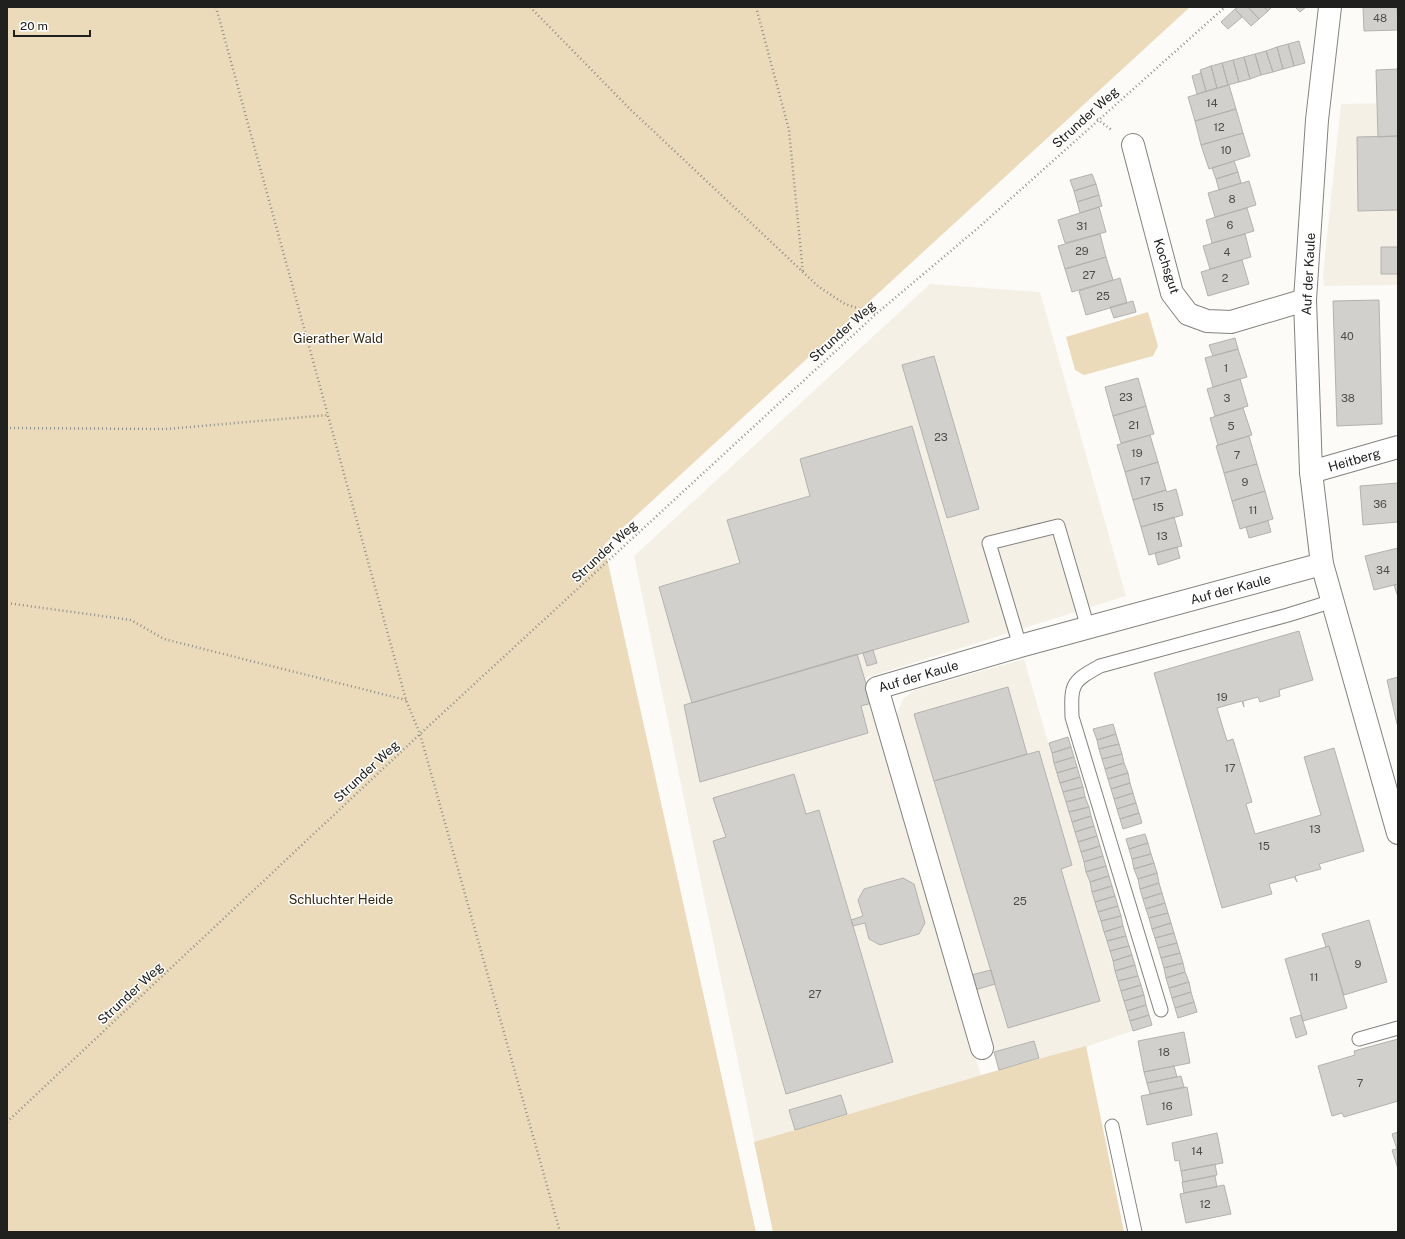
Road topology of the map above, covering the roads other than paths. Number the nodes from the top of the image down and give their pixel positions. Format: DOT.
graph roads {
  1 [pos="1330,7"];
  2 [pos="1133,145"];
  3 [pos="1305,300"];
  4 [pos="1398,447"];
  5 [pos="1311,472"];
  6 [pos="1322,564"];
  7 [pos="1333,601"];
  8 [pos="1088,628"];
  9 [pos="1020,646"];
  10 [pos="1398,833"];
  11 [pos="1161,1010"];
  12 [pos="1398,1028"];
  13 [pos="1360,1039"];
  14 [pos="982,1048"];
  15 [pos="1112,1126"];
  16 [pos="1135,1232"];
  1 -- 3 [label="street, Auf der Kaule"];
  2 -- 3 [label="street, Kochsgut"];
  3 -- 5 [label="street, Auf der Kaule"];
  4 -- 5 [label="street, Heitberg"];
  5 -- 6 [label="street, Auf der Kaule"];
  6 -- 7 [label="street, Auf der Kaule"];
  6 -- 8 [label="street, Auf der Kaule"];
  7 -- 10 [label="street, Auf der Kaule"];
  7 -- 11 [label="lane"];
  8 -- 9 [label="street, Auf der Kaule"];
  8 -- 9 [label="lane"];
  9 -- 14 [label="street, Auf der Kaule"];
  12 -- 13 [label="lane"];
  15 -- 16 [label="lane"];
}
